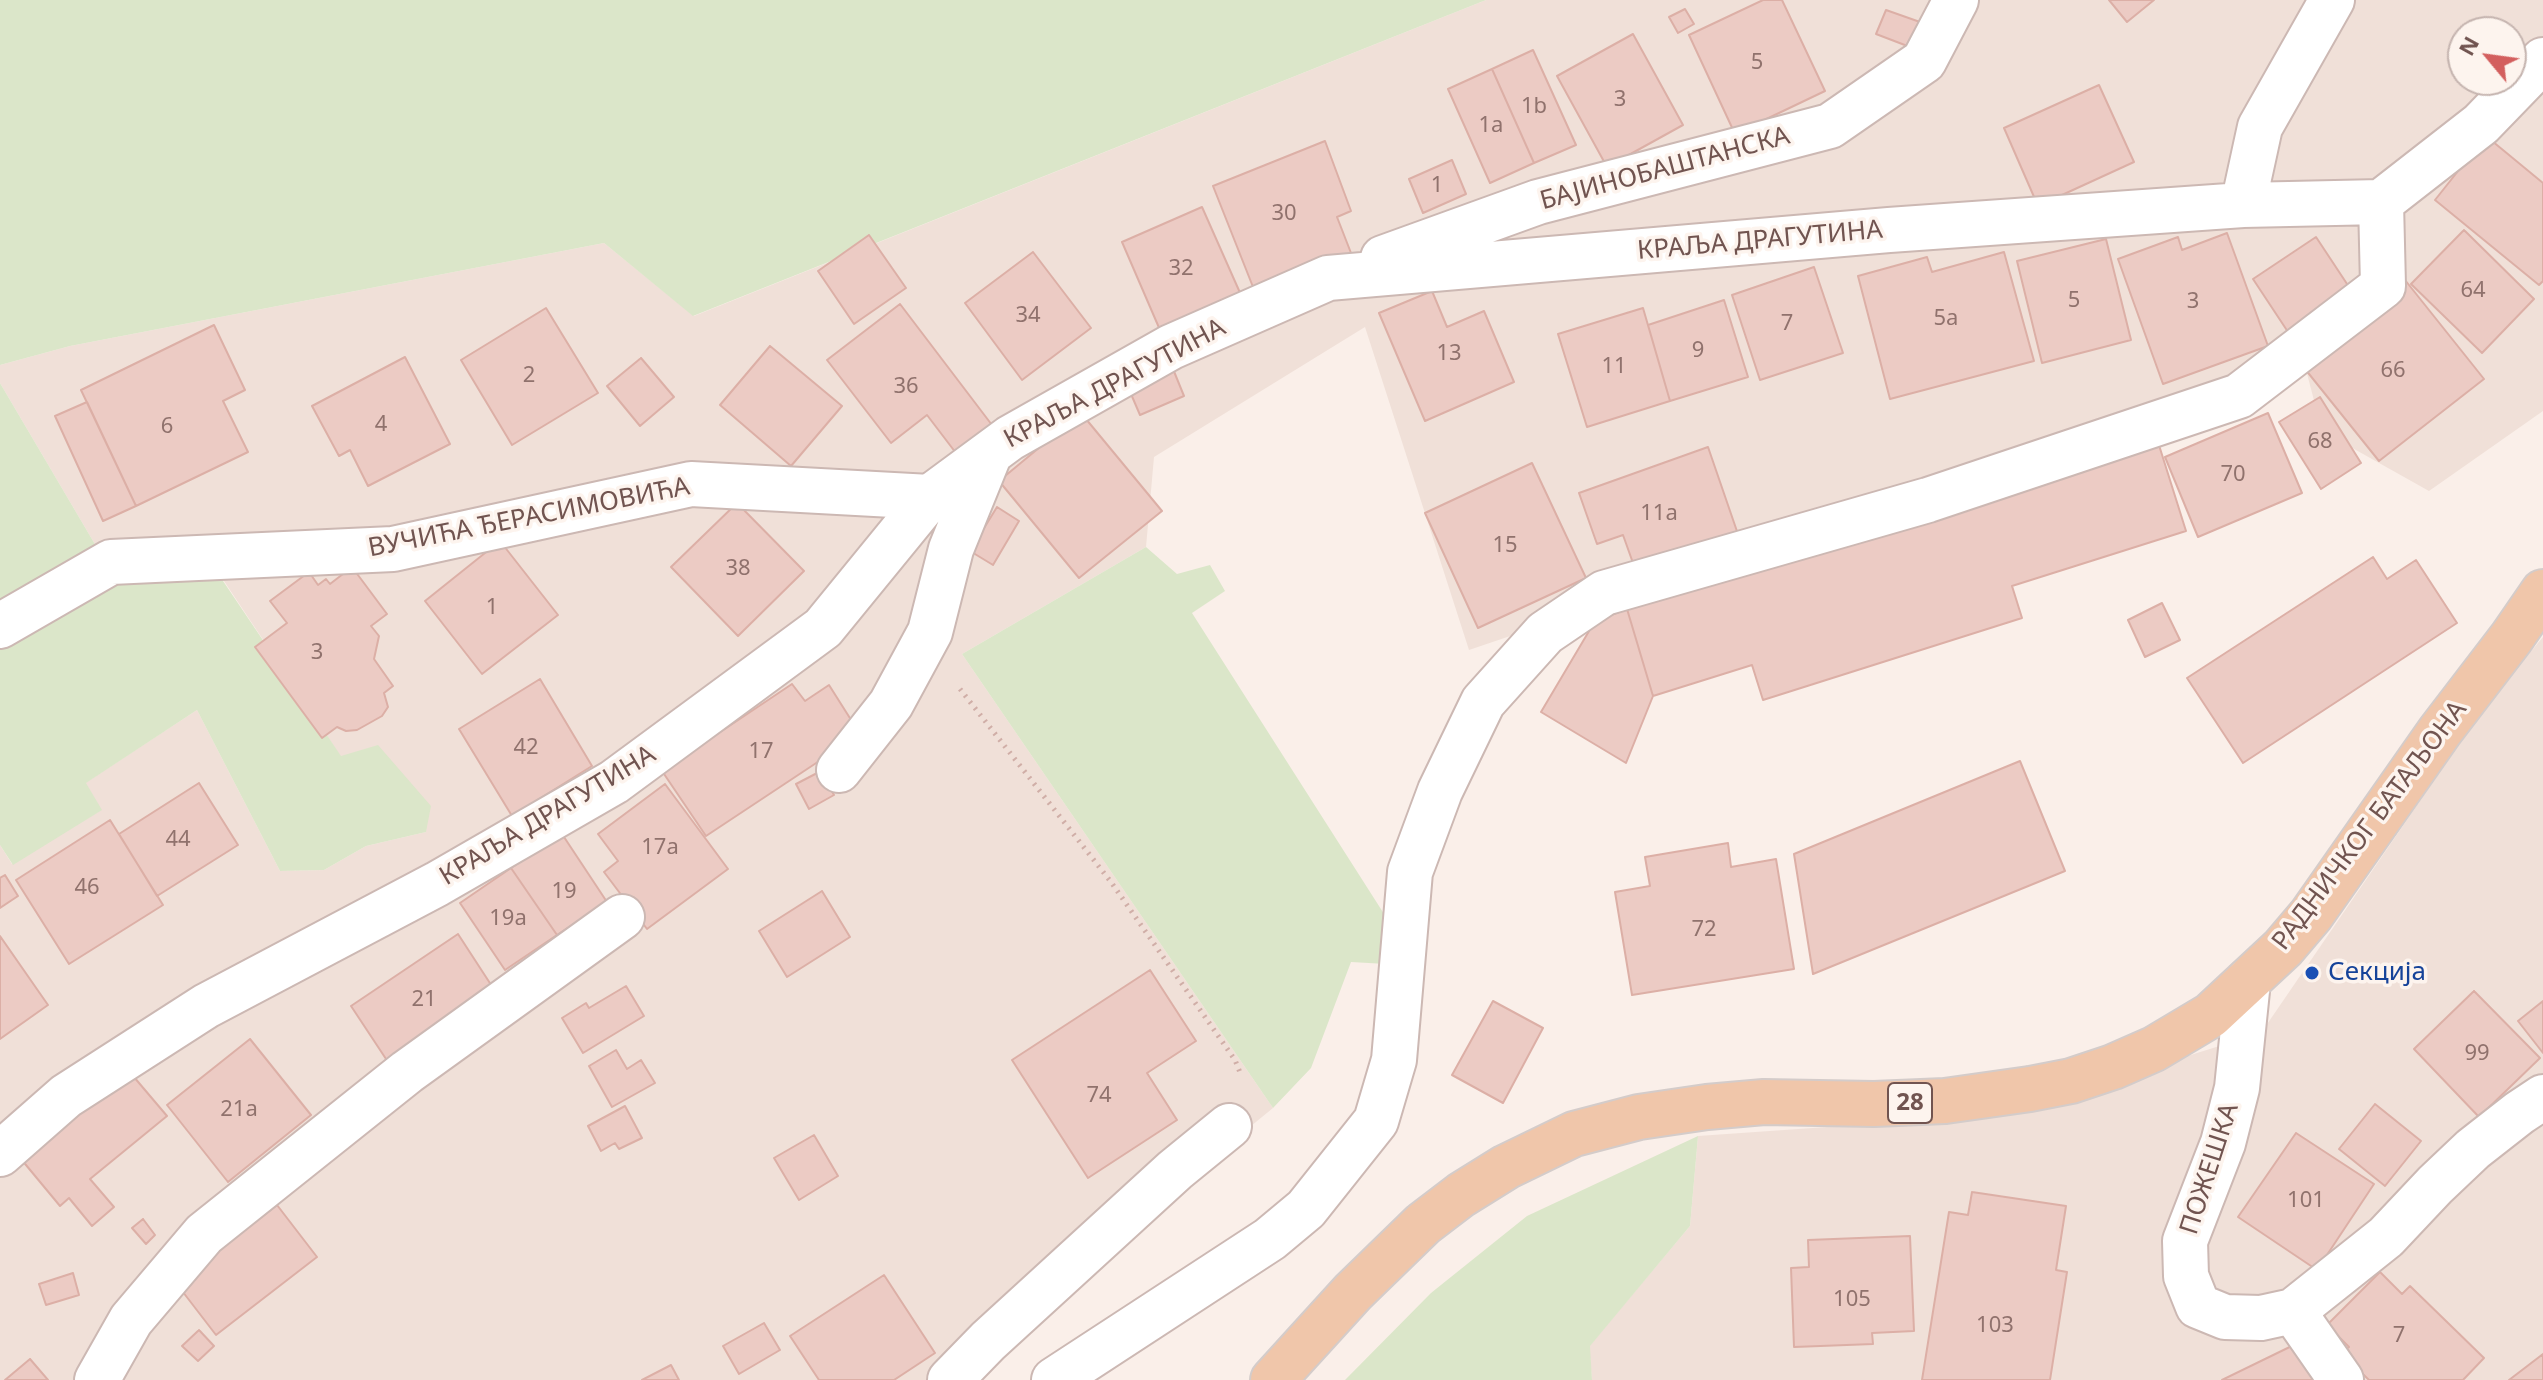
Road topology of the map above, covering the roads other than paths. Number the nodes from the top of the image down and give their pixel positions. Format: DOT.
graph roads {
  1 [pos="1956,0"];
  2 [pos="2332,0"];
  3 [pos="2543,60"];
  4 [pos="2381,202"];
  5 [pos="2243,205"];
  6 [pos="1328,278"];
  7 [pos="990,453"];
  8 [pos="930,497"];
  9 [pos="2543,592"];
  10 [pos="0,626"];
  11 [pos="2528,636"];
  12 [pos="839,770"];
  13 [pos="622,917"];
  14 [pos="2248,981"];
  15 [pos="2543,1097"];
  16 [pos="1229,1126"];
  17 [pos="0,1154"];
  18 [pos="2293,1311"];
  19 [pos="97,1380"];
  20 [pos="950,1380"];
  21 [pos="1054,1380"];
  22 [pos="1273,1380"];
  23 [pos="2341,1380"];
  1 -- 6 [label="street, БАЈИНОБАШТАНСКА"];
  2 -- 5 [label="street"];
  3 -- 4 [label="street"];
  4 -- 5 [label="street, КРАЉА ДРАГУТИНА"];
  4 -- 21 [label="street"];
  5 -- 6 [label="street, КРАЉА ДРАГУТИНА"];
  6 -- 7 [label="street, КРАЉА ДРАГУТИНА"];
  7 -- 8 [label="street, КРАЉА ДРАГУТИНА"];
  7 -- 12 [label="street"];
  8 -- 10 [label="street, ВУЧИЋА ЂЕРАСИМОВИЋА"];
  8 -- 17 [label="street, КРАЉА ДРАГУТИНА"];
  9 -- 11 [label="main road, РАДНИЧКОГ БАТАЉОНА / 28"];
  11 -- 14 [label="main road, РАДНИЧКОГ БАТАЉОНА / 28"];
  13 -- 19 [label="street"];
  14 -- 18 [label="street, ПОЖЕШКА"];
  14 -- 22 [label="main road, РАДНИЧКОГ БАТАЉОНА / 28"];
  15 -- 18 [label="street, ПОЖЕШКА"];
  16 -- 20 [label="street"];
  18 -- 23 [label="street"];
}
